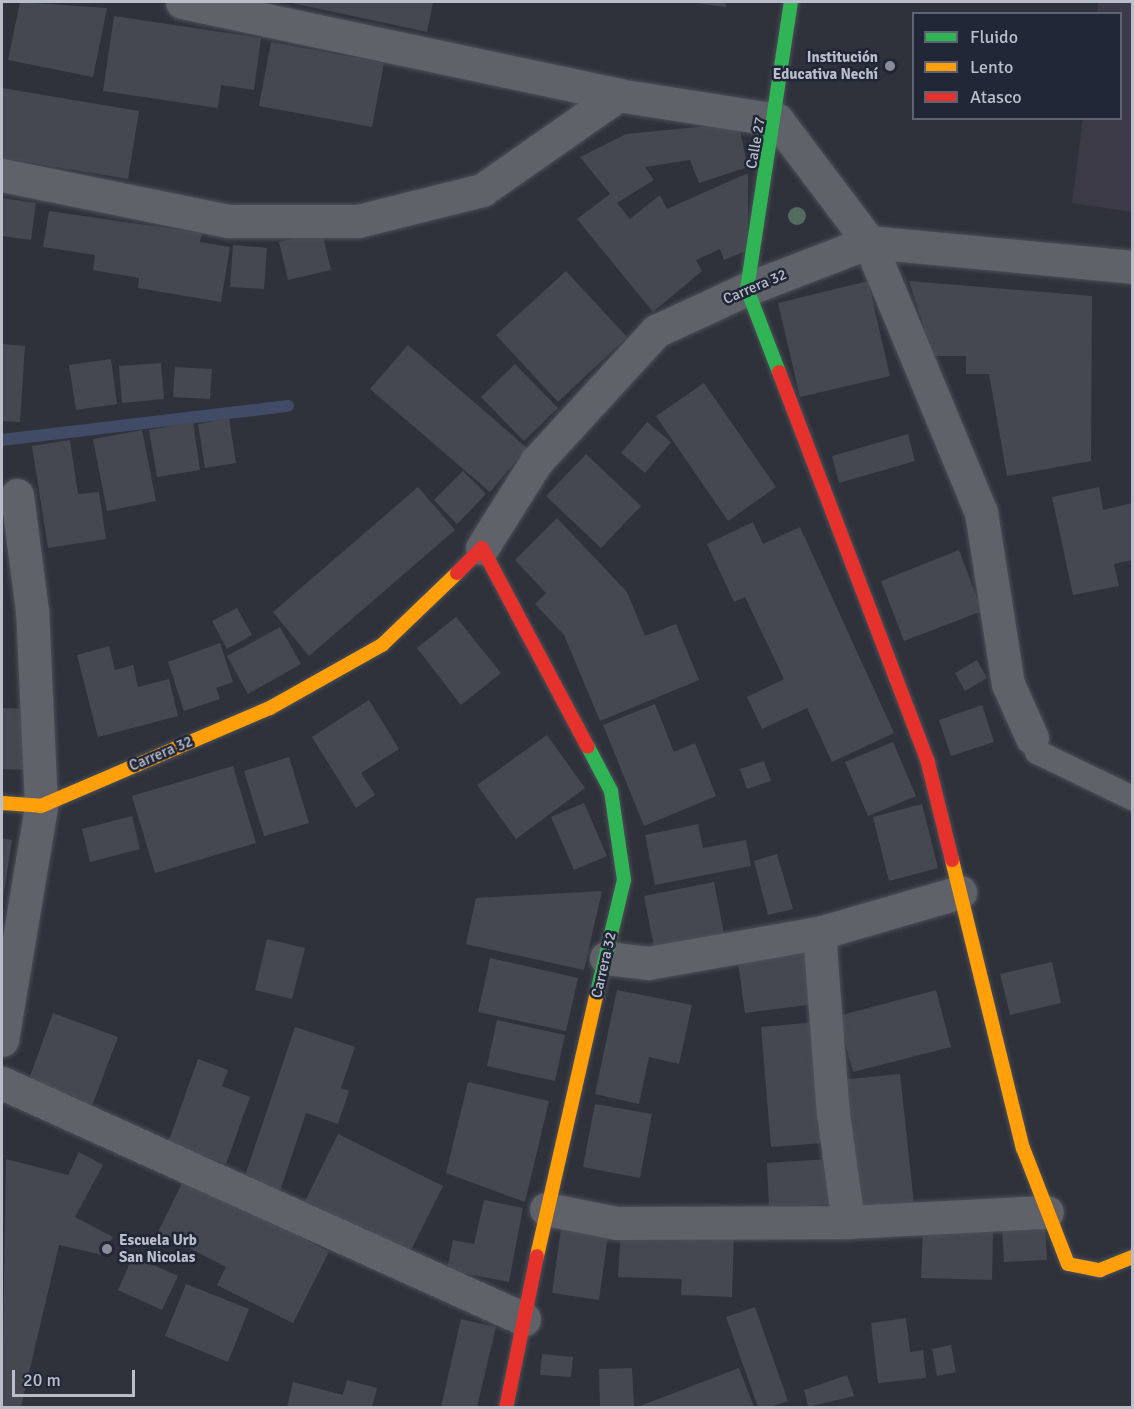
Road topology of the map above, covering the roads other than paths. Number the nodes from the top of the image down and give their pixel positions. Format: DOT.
graph roads {
  1 [pos="182,2"];
  2 [pos="791,2"];
  3 [pos="618,95"];
  4 [pos="777,120"];
  5 [pos="2,175"];
  6 [pos="869,242"];
  7 [pos="1132,267"];
  8 [pos="747,289"];
  9 [pos="17,495"];
  10 [pos="482,548"];
  11 [pos="1032,738"];
  12 [pos="1132,798"];
  13 [pos="2,802"];
  14 [pos="41,806"];
  15 [pos="960,892"];
  16 [pos="819,933"];
  17 [pos="606,958"];
  18 [pos="2,1040"];
  19 [pos="2,1083"];
  20 [pos="546,1209"];
  21 [pos="1047,1212"];
  22 [pos="848,1222"];
  23 [pos="1132,1257"];
  24 [pos="524,1319"];
  25 [pos="506,1407"];
  1 -- 3 [label="street"];
  2 -- 4 [label="main road, Calle 27"];
  3 -- 4 [label="street"];
  3 -- 5 [label="street"];
  4 -- 6 [label="street"];
  4 -- 8 [label="main road, Calle 27"];
  6 -- 7 [label="street, Carrera 32"];
  6 -- 8 [label="street, Carrera 32"];
  6 -- 11 [label="street"];
  8 -- 10 [label="street, Carrera 32"];
  8 -- 15 [label="main road"];
  9 -- 14 [label="street"];
  10 -- 14 [label="main road, Carrera 32"];
  10 -- 17 [label="main road, Carrera 32"];
  11 -- 12 [label="lane"];
  13 -- 14 [label="main road, Carrera 32"];
  14 -- 18 [label="street"];
  15 -- 16 [label="street"];
  15 -- 21 [label="main road"];
  16 -- 17 [label="street"];
  16 -- 22 [label="street"];
  17 -- 20 [label="main road, Carrera 32"];
  19 -- 24 [label="street"];
  20 -- 22 [label="street"];
  20 -- 24 [label="main road, Carrera 32"];
  21 -- 22 [label="street"];
  21 -- 23 [label="main road"];
  24 -- 25 [label="main road, Carrera 32"];
}
